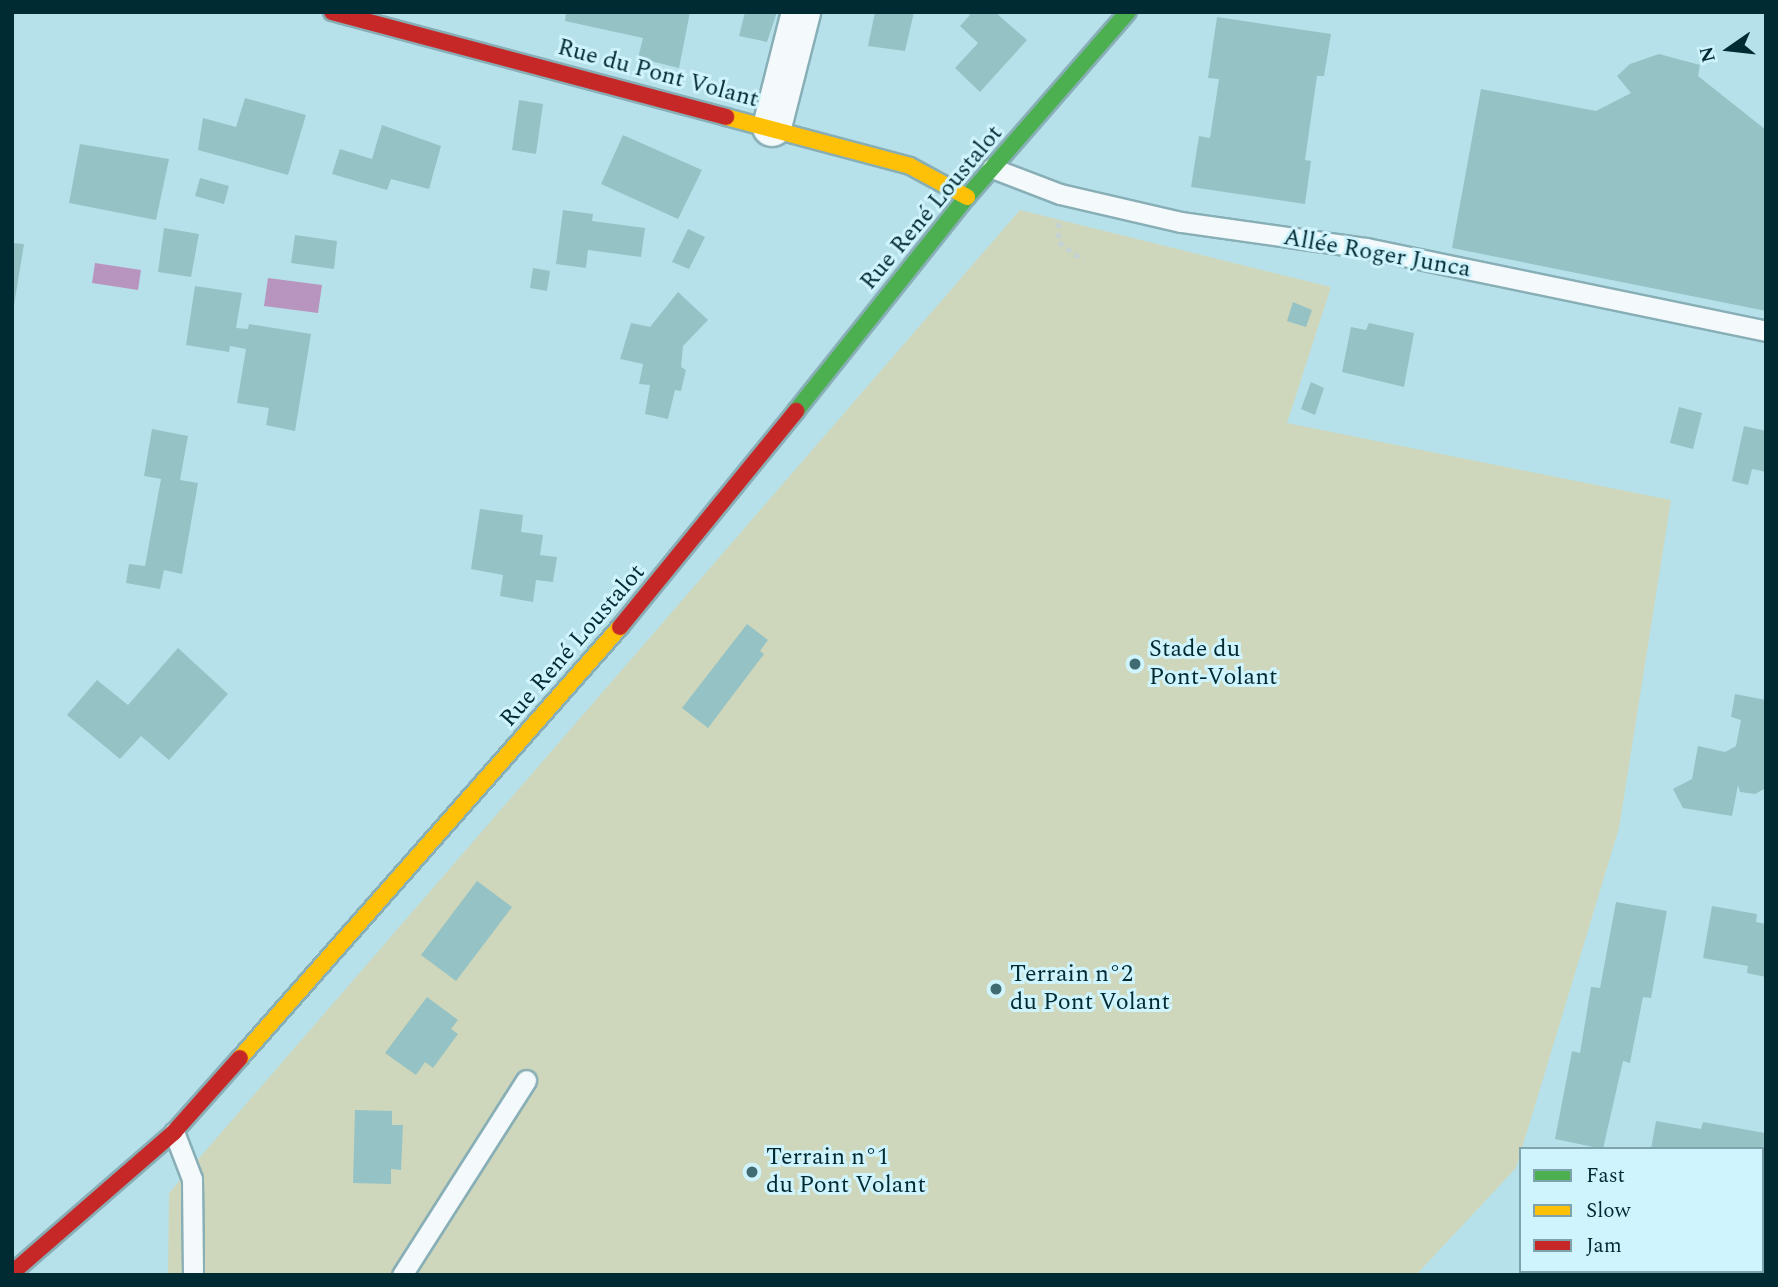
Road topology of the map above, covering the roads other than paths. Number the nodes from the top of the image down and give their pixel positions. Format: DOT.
graph roads {
  1 [pos="332,12"];
  2 [pos="801,12"];
  3 [pos="1128,12"];
  4 [pos="772,127"];
  5 [pos="992,168"];
  6 [pos="967,197"];
  7 [pos="1766,331"];
  8 [pos="526,1080"];
  9 [pos="174,1132"];
  10 [pos="12,1273"];
  11 [pos="193,1275"];
  12 [pos="402,1275"];
  1 -- 4 [label="street, Rue du Pont Volant"];
  2 -- 4 [label="street"];
  3 -- 5 [label="street, Rue René Loustalot"];
  4 -- 6 [label="street, Rue du Pont Volant"];
  5 -- 6 [label="street, Rue René Loustalot"];
  5 -- 7 [label="lane, Allée Roger Junca"];
  6 -- 9 [label="street, Rue René Loustalot"];
  8 -- 12 [label="lane"];
  9 -- 10 [label="street, Rue René Loustalot"];
  9 -- 11 [label="lane"];
}
